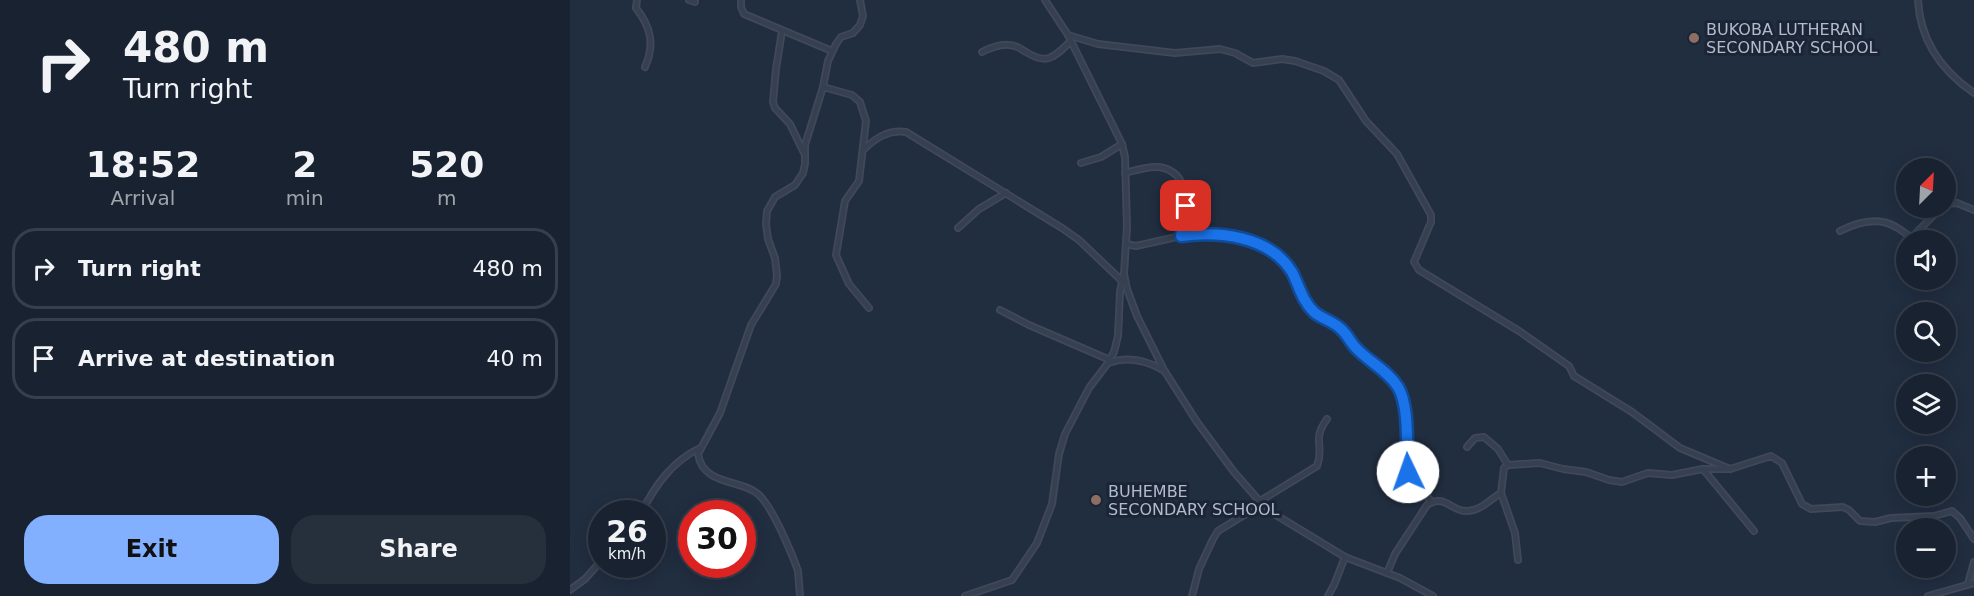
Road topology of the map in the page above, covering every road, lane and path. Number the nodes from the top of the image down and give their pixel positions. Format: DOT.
graph roads {
  1 [pos="637,0"];
  2 [pos="689,0"];
  3 [pos="741,0"];
  4 [pos="860,0"];
  5 [pos="1045,0"];
  6 [pos="1918,0"];
  7 [pos="695,2"];
  8 [pos="782,31"];
  9 [pos="1068,35"];
  10 [pos="1071,41"];
  11 [pos="832,51"];
  12 [pos="982,52"];
  13 [pos="645,67"];
  14 [pos="823,87"];
  15 [pos="1974,93"];
  16 [pos="1122,144"];
  17 [pos="864,149"];
  18 [pos="804,154"];
  19 [pos="1081,163"];
  20 [pos="1125,173"];
  21 [pos="1006,194"];
  22 [pos="1956,203"];
  23 [pos="1974,210"];
  24 [pos="1932,218"];
  25 [pos="958,228"];
  26 [pos="1840,231"];
  27 [pos="1181,236"];
  28 [pos="1126,244"];
  29 [pos="1124,274"];
  30 [pos="1122,281"];
  31 [pos="869,308"];
  32 [pos="1000,310"];
  33 [pos="1109,362"];
  34 [pos="1164,370"];
  35 [pos="1327,418"];
  36 [pos="1467,447"];
  37 [pos="700,448"];
  38 [pos="1508,465"];
  39 [pos="1730,468"];
  40 [pos="1703,469"];
  41 [pos="1501,493"];
  42 [pos="648,500"];
  43 [pos="1261,502"];
  44 [pos="1432,502"];
  45 [pos="1754,531"];
  46 [pos="1974,539"];
  47 [pos="1345,556"];
  48 [pos="1518,560"];
  49 [pos="1974,562"];
  50 [pos="1387,573"];
  51 [pos="588,576"];
  52 [pos="1971,584"];
  53 [pos="570,590"];
  54 [pos="800,596"];
  55 [pos="965,596"];
  56 [pos="1192,596"];
  57 [pos="1328,596"];
  58 [pos="1433,596"];
  59 [pos="1928,596"];
  1 -- 13 [label="street"];
  2 -- 7 [label="street"];
  3 -- 8 [label="street"];
  4 -- 11 [label="street"];
  5 -- 9 [label="street"];
  6 -- 15 [label="street"];
  8 -- 11 [label="street"];
  8 -- 18 [label="street"];
  9 -- 10 [label="street"];
  9 -- 39 [label="street"];
  10 -- 12 [label="street"];
  10 -- 16 [label="street"];
  11 -- 14 [label="street"];
  14 -- 17 [label="street"];
  14 -- 18 [label="street"];
  16 -- 19 [label="street"];
  16 -- 20 [label="street"];
  17 -- 21 [label="street"];
  17 -- 31 [label="street"];
  18 -- 37 [label="street"];
  20 -- 27 [label="street"];
  20 -- 28 [label="street"];
  21 -- 25 [label="street"];
  21 -- 30 [label="street"];
  22 -- 23 [label="street"];
  24 -- 26 [label="street"];
  27 -- 28 [label="street"];
  27 -- 44 [label="street"];
  28 -- 29 [label="street"];
  29 -- 30 [label="street"];
  29 -- 34 [label="street"];
  30 -- 33 [label="street"];
  32 -- 33 [label="street"];
  33 -- 34 [label="street"];
  33 -- 55 [label="street"];
  34 -- 43 [label="street"];
  35 -- 43 [label="street"];
  36 -- 38 [label="street"];
  37 -- 42 [label="street"];
  37 -- 54 [label="street"];
  38 -- 40 [label="street"];
  38 -- 41 [label="street"];
  39 -- 40 [label="street"];
  39 -- 46 [label="street"];
  40 -- 45 [label="street"];
  41 -- 44 [label="street"];
  41 -- 48 [label="street"];
  43 -- 47 [label="street"];
  43 -- 56 [label="street"];
  44 -- 50 [label="street"];
  47 -- 50 [label="street"];
  47 -- 57 [label="street"];
  49 -- 52 [label="street"];
  50 -- 58 [label="street"];
  51 -- 53 [label="street"];
  52 -- 59 [label="street"];
}
